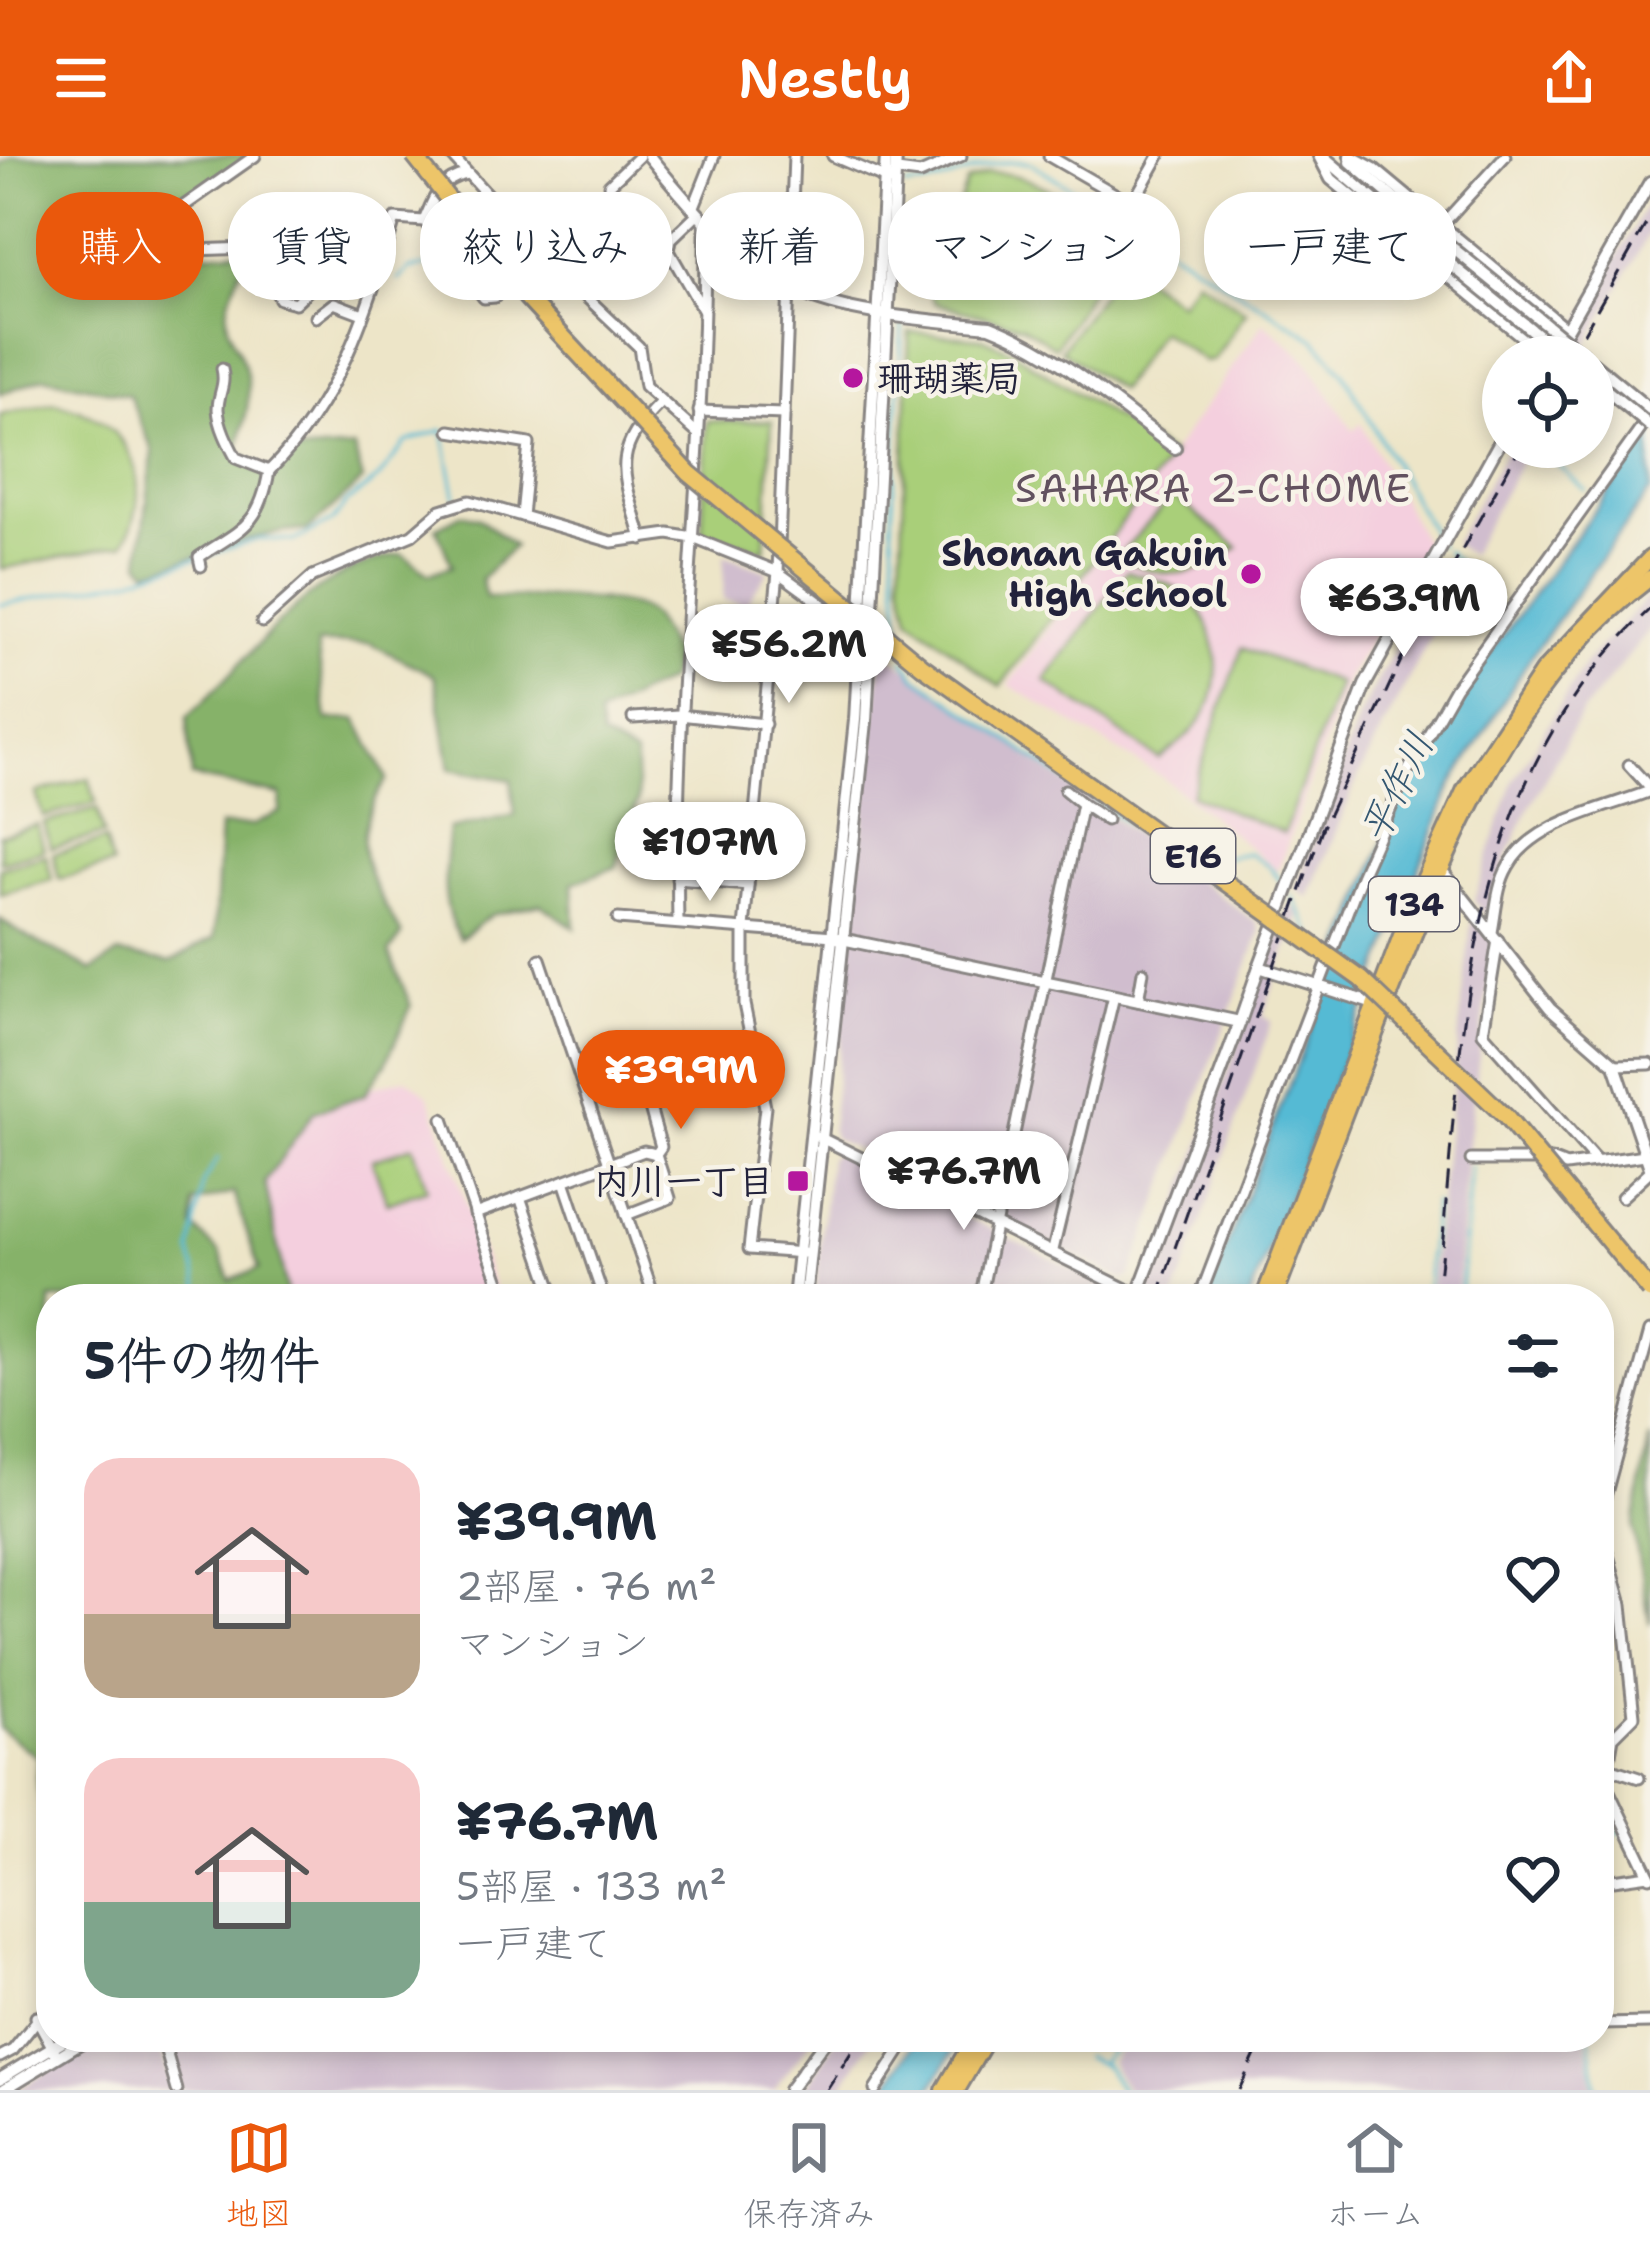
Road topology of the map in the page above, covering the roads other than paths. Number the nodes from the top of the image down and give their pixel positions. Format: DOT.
graph roads {
  1 [pos="255,156"];
  2 [pos="418,156"];
  3 [pos="452,156"];
  4 [pos="639,156"];
  5 [pos="649,156"];
  6 [pos="714,156"];
  7 [pos="794,156"];
  8 [pos="833,156"];
  9 [pos="886,156"];
  10 [pos="896,156"];
  11 [pos="961,156"];
  12 [pos="1049,156"];
  13 [pos="1160,156"];
  14 [pos="1321,156"];
  15 [pos="1347,156"];
  16 [pos="1505,156"];
  17 [pos="466,174"];
  18 [pos="893,178"];
  19 [pos="1650,182"];
  20 [pos="609,185"];
  21 [pos="436,192"];
  22 [pos="704,192"];
  23 [pos="793,192"];
  24 [pos="1391,192"];
  25 [pos="204,194"];
  26 [pos="1456,205"];
  27 [pos="696,214"];
  28 [pos="696,218"];
  29 [pos="420,220"];
  30 [pos="1456,244"];
  31 [pos="1456,246"];
  32 [pos="696,296"];
  33 [pos="698,300"];
  34 [pos="703,300"];
  35 [pos="789,300"];
  36 [pos="824,300"];
  37 [pos="704,310"];
  38 [pos="363,314"];
  39 [pos="1550,315"];
  40 [pos="316,317"];
  41 [pos="883,317"];
  42 [pos="1567,328"];
  43 [pos="1522,336"];
  44 [pos="1537,336"];
  45 [pos="1539,336"];
  46 [pos="1561,336"];
  47 [pos="1562,336"];
  48 [pos="222,369"];
  49 [pos="1614,381"];
  50 [pos="1614,397"];
  51 [pos="660,403"];
  52 [pos="699,411"];
  53 [pos="1650,413"];
  54 [pos="784,414"];
  55 [pos="1650,426"];
  56 [pos="450,431"];
  57 [pos="697,433"];
  58 [pos="1175,448"];
  59 [pos="1485,468"];
  60 [pos="269,471"];
  61 [pos="522,515"];
  62 [pos="693,538"];
  63 [pos="642,539"];
  64 [pos="1650,558"];
  65 [pos="201,566"];
  66 [pos="778,572"];
  67 [pos="1650,578"];
  68 [pos="262,622"];
  69 [pos="867,634"];
  70 [pos="679,715"];
  71 [pos="633,718"];
  72 [pos="765,724"];
  73 [pos="1629,765"];
  74 [pos="1650,789"];
  75 [pos="1065,790"];
  76 [pos="1082,804"];
  77 [pos="1106,820"];
  78 [pos="678,839"];
  79 [pos="752,845"];
  80 [pos="1435,864"];
  81 [pos="677,879"];
  82 [pos="748,885"];
  83 [pos="618,920"];
  84 [pos="678,923"];
  85 [pos="744,928"];
  86 [pos="1496,936"];
  87 [pos="838,938"];
  88 [pos="539,959"];
  89 [pos="1259,967"];
  90 [pos="1143,972"];
  91 [pos="1045,982"];
  92 [pos="1322,984"];
  93 [pos="1114,996"];
  94 [pos="1138,1001"];
  95 [pos="1376,1005"];
  96 [pos="1240,1022"];
  97 [pos="1650,1064"];
  98 [pos="1615,1065"];
  99 [pos="700,1095"];
  100 [pos="442,1119"];
  101 [pos="817,1136"];
  102 [pos="656,1154"];
  103 [pos="1648,1159"];
  104 [pos="1471,1160"];
  105 [pos="1597,1162"];
  106 [pos="609,1164"];
  107 [pos="563,1181"];
  108 [pos="520,1197"];
  109 [pos="1622,1197"];
  110 [pos="475,1214"];
  111 [pos="626,1215"];
  112 [pos="995,1224"];
  113 [pos="1053,1250"];
  114 [pos="804,1253"];
  115 [pos="1650,1281"];
  116 [pos="500,1284"];
  117 [pos="550,1284"];
  118 [pos="599,1284"];
  119 [pos="650,1284"];
  120 [pos="797,1284"];
  121 [pos="805,1284"];
  122 [pos="983,1284"];
  123 [pos="1114,1284"];
  124 [pos="1142,1284"];
  125 [pos="1205,1284"];
  126 [pos="1270,1284"];
  127 [pos="1279,1284"];
  128 [pos="1650,1291"];
  129 [pos="1650,1330"];
  130 [pos="1614,1465"];
  131 [pos="1614,1582"];
  132 [pos="1614,1736"];
  133 [pos="1614,1770"];
  134 [pos="1639,1778"];
  135 [pos="1614,1809"];
  136 [pos="1650,1876"];
  137 [pos="1614,1880"];
  138 [pos="36,2018"];
  139 [pos="1650,2023"];
  140 [pos="1614,2024"];
  141 [pos="13,2050"];
  142 [pos="55,2052"];
  143 [pos="166,2052"];
  144 [pos="817,2052"];
  145 [pos="899,2052"];
  146 [pos="966,2052"];
  147 [pos="979,2052"];
  148 [pos="0,2056"];
  149 [pos="27,2069"];
  150 [pos="0,2079"];
  151 [pos="3,2090"];
  152 [pos="177,2090"];
  153 [pos="790,2090"];
  154 [pos="875,2090"];
  155 [pos="944,2090"];
  156 [pos="957,2090"];
  1 -- 25 [label="street"];
  2 -- 115 [label="highway, E16, bridge"];
  2 -- 128 [label="highway, E16, bridge"];
  3 -- 17 [label="street"];
  4 -- 20 [label="street"];
  5 -- 27 [label="street"];
  6 -- 22 [label="street"];
  7 -- 23 [label="street"];
  8 -- 18 [label="street"];
  9 -- 18 [label="street"];
  10 -- 18 [label="street"];
  11 -- 18 [label="street"];
  12 -- 13 [label="street"];
  14 -- 43 [label="street"];
  14 -- 45 [label="street, bridge"];
  15 -- 24 [label="street"];
  16 -- 26 [label="street"];
  17 -- 21 [label="street"];
  17 -- 51 [label="street"];
  18 -- 41 [label="street"];
  19 -- 42 [label="street"];
  28 -- 32 [label="street"];
  29 -- 38 [label="street"];
  30 -- 39 [label="street"];
  31 -- 46 [label="street, bridge"];
  33 -- 37 [label="street"];
  34 -- 37 [label="street"];
  35 -- 54 [label="street"];
  36 -- 41 [label="street"];
  37 -- 52 [label="street"];
  38 -- 40 [label="street"];
  38 -- 60 [label="street"];
  39 -- 42 [label="street"];
  39 -- 44 [label="street"];
  41 -- 58 [label="street"];
  41 -- 69 [label="street"];
  42 -- 47 [label="street"];
  48 -- 60 [label="street"];
  49 -- 53 [label="street"];
  50 -- 55 [label="street, bridge"];
  51 -- 57 [label="street"];
  51 -- 63 [label="street"];
  52 -- 54 [label="street"];
  52 -- 57 [label="street"];
  53 -- 92 [label="street"];
  54 -- 66 [label="street"];
  56 -- 61 [label="street"];
  57 -- 62 [label="street"];
  59 -- 89 [label="street"];
  60 -- 65 [label="street"];
  61 -- 63 [label="street"];
  61 -- 68 [label="street"];
  62 -- 63 [label="street"];
  62 -- 66 [label="street"];
  62 -- 70 [label="street"];
  64 -- 80 [label="highway, 134"];
  66 -- 69 [label="street"];
  66 -- 72 [label="street"];
  67 -- 80 [label="highway, 134"];
  69 -- 87 [label="street"];
  70 -- 71 [label="street"];
  70 -- 72 [label="street"];
  70 -- 78 [label="street"];
  72 -- 79 [label="street"];
  73 -- 74 [label="street"];
  74 -- 86 [label="street"];
  75 -- 76 [label="street"];
  76 -- 77 [label="street"];
  76 -- 91 [label="street"];
  78 -- 79 [label="street"];
  78 -- 81 [label="street"];
  79 -- 82 [label="street"];
  80 -- 86 [label="street"];
  80 -- 95 [label="highway, 134"];
  81 -- 82 [label="street"];
  81 -- 84 [label="street"];
  82 -- 85 [label="street"];
  83 -- 84 [label="street"];
  84 -- 85 [label="street"];
  85 -- 87 [label="street"];
  85 -- 114 [label="street"];
  86 -- 98 [label="street"];
  86 -- 105 [label="street"];
  87 -- 91 [label="street"];
  87 -- 101 [label="street"];
  88 -- 106 [label="street"];
  89 -- 92 [label="street"];
  89 -- 96 [label="street"];
  90 -- 94 [label="street"];
  91 -- 93 [label="street"];
  91 -- 112 [label="street"];
  92 -- 95 [label="street"];
  92 -- 125 [label="street"];
  93 -- 94 [label="street"];
  93 -- 113 [label="street"];
  94 -- 96 [label="street"];
  95 -- 126 [label="highway, 134"];
  95 -- 127 [label="highway, 134"];
  96 -- 124 [label="street"];
  97 -- 98 [label="street"];
  98 -- 103 [label="street"];
  99 -- 102 [label="street"];
  100 -- 110 [label="street"];
  101 -- 112 [label="street"];
  101 -- 114 [label="street"];
  102 -- 106 [label="street"];
  102 -- 111 [label="street"];
  103 -- 105 [label="street"];
  103 -- 109 [label="street"];
  104 -- 105 [label="street"];
  106 -- 107 [label="street"];
  106 -- 111 [label="street"];
  107 -- 108 [label="street"];
  107 -- 118 [label="street"];
  108 -- 110 [label="street"];
  108 -- 117 [label="street"];
  110 -- 116 [label="street"];
  111 -- 119 [label="street"];
  112 -- 113 [label="street"];
  112 -- 122 [label="street"];
  113 -- 123 [label="street"];
  114 -- 120 [label="street"];
  114 -- 121 [label="street"];
  129 -- 130 [label="street"];
  131 -- 132 [label="street"];
  133 -- 134 [label="street"];
  135 -- 136 [label="street"];
  136 -- 137 [label="street"];
  138 -- 141 [label="street"];
  139 -- 140 [label="street"];
  141 -- 148 [label="street"];
  141 -- 149 [label="street"];
  142 -- 149 [label="street"];
  143 -- 152 [label="street"];
  144 -- 153 [label="street"];
  145 -- 154 [label="street"];
  146 -- 155 [label="highway"];
  147 -- 156 [label="highway"];
  149 -- 150 [label="street"];
  149 -- 151 [label="street"];
}
